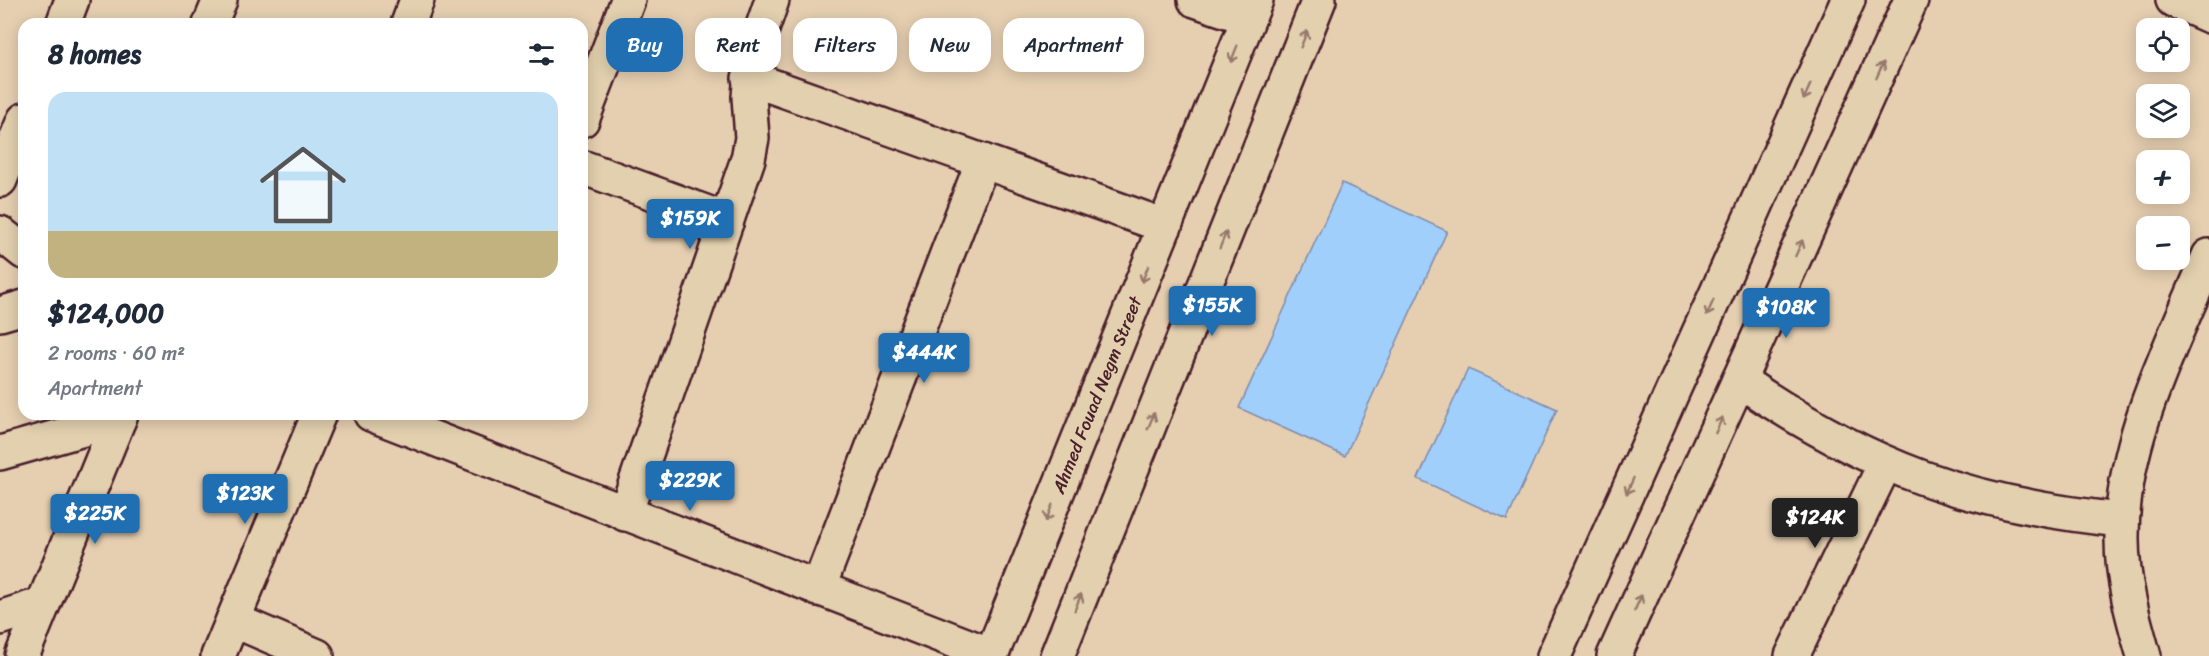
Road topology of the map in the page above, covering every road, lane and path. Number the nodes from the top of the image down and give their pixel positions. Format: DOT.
graph roads {
  1 [pos="72,0"];
  2 [pos="220,0"];
  3 [pos="417,0"];
  4 [pos="628,0"];
  5 [pos="772,0"];
  6 [pos="1196,0"];
  7 [pos="1319,0"];
  8 [pos="1848,0"];
  9 [pos="1911,0"];
  10 [pos="2173,0"];
  11 [pos="1252,9"];
  12 [pos="2209,16"];
  13 [pos="65,18"];
  14 [pos="212,18"];
  15 [pos="410,18"];
  16 [pos="749,78"];
  17 [pos="588,104"];
  18 [pos="18,135"];
  19 [pos="983,161"];
  20 [pos="588,169"];
  21 [pos="0,180"];
  22 [pos="727,220"];
  23 [pos="1165,226"];
  24 [pos="0,233"];
  25 [pos="18,247"];
  26 [pos="2209,256"];
  27 [pos="18,309"];
  28 [pos="0,314"];
  29 [pos="1739,380"];
  30 [pos="107,420"];
  31 [pos="118,420"];
  32 [pos="316,420"];
  33 [pos="386,420"];
  34 [pos="0,453"];
  35 [pos="1885,464"];
  36 [pos="625,514"];
  37 [pos="2122,520"];
  38 [pos="818,589"];
  39 [pos="43,604"];
  40 [pos="0,618"];
  41 [pos="233,620"];
  42 [pos="22,656"];
  43 [pos="218,656"];
  44 [pos="317,656"];
  45 [pos="991,656"];
  46 [pos="1057,656"];
  47 [pos="1554,656"];
  48 [pos="1614,656"];
  49 [pos="1792,656"];
  50 [pos="2144,656"];
  1 -- 13 [label="street"];
  2 -- 14 [label="street"];
  3 -- 15 [label="street"];
  4 -- 17 [label="street"];
  5 -- 16 [label="street"];
  6 -- 11 [label="street"];
  46 -- 7 [label="street, one-way"];
  8 -- 47 [label="street, one-way"];
  29 -- 9 [label="street, one-way"];
  10 -- 12 [label="street"];
  11 -- 23 [label="street, Ahmed Fouad Negm Street, one-way"];
  16 -- 19 [label="street"];
  16 -- 22 [label="street"];
  18 -- 21 [label="street"];
  19 -- 23 [label="street"];
  19 -- 38 [label="street"];
  20 -- 22 [label="street"];
  22 -- 36 [label="street"];
  23 -- 45 [label="street, Ahmed Fouad Negm Street, one-way"];
  24 -- 25 [label="street"];
  26 -- 37 [label="street"];
  27 -- 28 [label="street"];
  29 -- 35 [label="street"];
  48 -- 29 [label="street, one-way"];
  30 -- 34 [label="street"];
  31 -- 39 [label="street"];
  32 -- 41 [label="street"];
  33 -- 36 [label="street"];
  35 -- 37 [label="street"];
  35 -- 49 [label="street"];
  36 -- 38 [label="street"];
  37 -- 50 [label="street"];
  38 -- 45 [label="street"];
  39 -- 40 [label="street"];
  39 -- 42 [label="street"];
  41 -- 43 [label="street"];
  41 -- 44 [label="street"];
}
